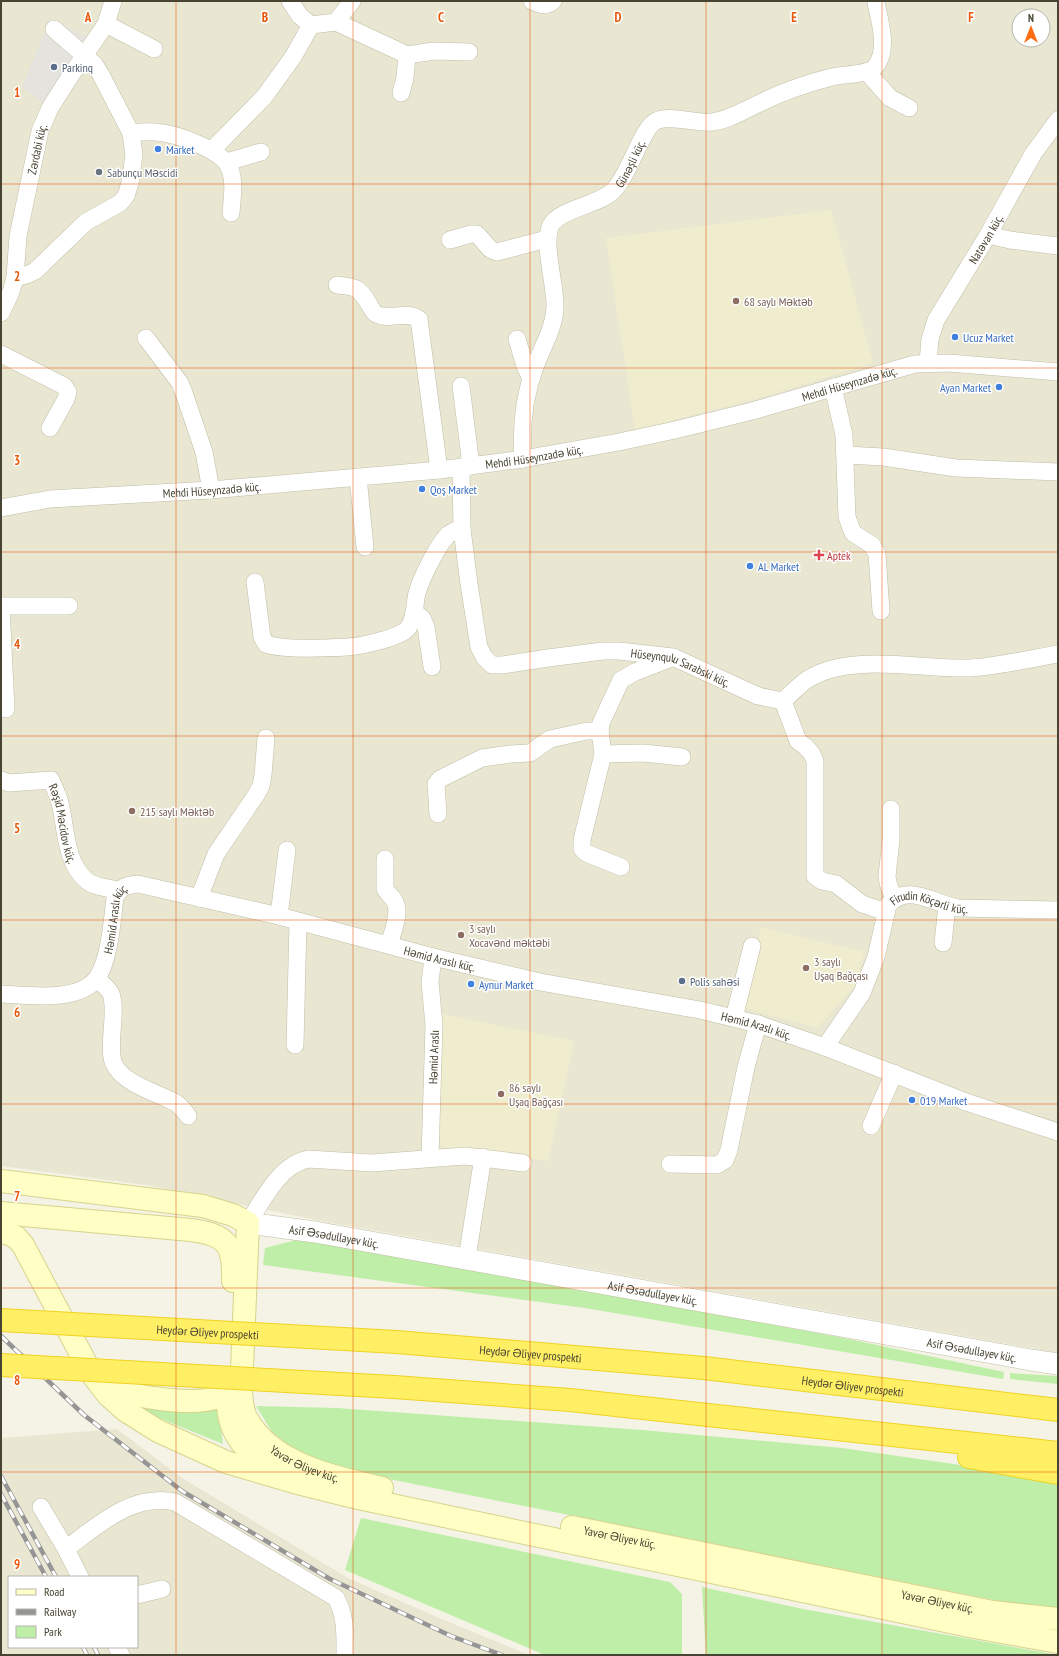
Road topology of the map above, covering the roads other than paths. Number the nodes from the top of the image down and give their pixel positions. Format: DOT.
graph roads {
  1 [pos="113,1"];
  2 [pos="290,1"];
  3 [pos="352,1"];
  4 [pos="532,1"];
  5 [pos="553,1"];
  6 [pos="876,3"];
  7 [pos="336,22"];
  8 [pos="106,24"];
  9 [pos="311,25"];
  10 [pos="54,29"];
  11 [pos="154,49"];
  12 [pos="469,52"];
  13 [pos="85,56"];
  14 [pos="407,56"];
  15 [pos="867,72"];
  16 [pos="401,93"];
  17 [pos="910,108"];
  18 [pos="1058,120"];
  19 [pos="130,133"];
  20 [pos="212,150"];
  21 [pos="261,152"];
  22 [pos="227,162"];
  23 [pos="231,213"];
  24 [pos="988,235"];
  25 [pos="548,239"];
  26 [pos="450,240"];
  27 [pos="1058,246"];
  28 [pos="14,278"];
  29 [pos="337,286"];
  30 [pos="1,314"];
  31 [pos="146,338"];
  32 [pos="517,339"];
  33 [pos="1,354"];
  34 [pos="928,363"];
  35 [pos="1058,372"];
  36 [pos="531,379"];
  37 [pos="461,386"];
  38 [pos="833,387"];
  39 [pos="50,428"];
  40 [pos="846,455"];
  41 [pos="523,459"];
  42 [pos="466,467"];
  43 [pos="439,470"];
  44 [pos="1058,472"];
  45 [pos="358,477"];
  46 [pos="211,490"];
  47 [pos="1,508"];
  48 [pos="462,528"];
  49 [pos="365,547"];
  50 [pos="255,582"];
  51 [pos="1,606"];
  52 [pos="69,606"];
  53 [pos="414,612"];
  54 [pos="881,612"];
  55 [pos="1058,654"];
  56 [pos="673,657"];
  57 [pos="432,667"];
  58 [pos="783,701"];
  59 [pos="6,709"];
  60 [pos="600,732"];
  61 [pos="266,738"];
  62 [pos="603,754"];
  63 [pos="682,757"];
  64 [pos="1,780"];
  65 [pos="891,809"];
  66 [pos="438,814"];
  67 [pos="287,850"];
  68 [pos="385,859"];
  69 [pos="621,867"];
  70 [pos="118,890"];
  71 [pos="199,898"];
  72 [pos="890,905"];
  73 [pos="947,906"];
  74 [pos="1058,910"];
  75 [pos="280,916"];
  76 [pos="298,922"];
  77 [pos="943,944"];
  78 [pos="389,946"];
  79 [pos="752,946"];
  80 [pos="433,957"];
  81 [pos="97,978"];
  82 [pos="1,994"];
  83 [pos="734,1018"];
  84 [pos="758,1024"];
  85 [pos="295,1045"];
  86 [pos="825,1047"];
  87 [pos="894,1073"];
  88 [pos="188,1116"];
  89 [pos="871,1126"];
  90 [pos="1058,1132"];
  91 [pos="430,1158"];
  92 [pos="483,1158"];
  93 [pos="523,1163"];
  94 [pos="670,1164"];
  95 [pos="1,1181"];
  96 [pos="1,1198"];
  97 [pos="1,1213"];
  98 [pos="248,1223"];
  99 [pos="1,1231"];
  100 [pos="467,1258"];
  101 [pos="1,1320"];
  102 [pos="1058,1364"];
  103 [pos="1,1365"];
  104 [pos="241,1374"];
  105 [pos="97,1382"];
  106 [pos="228,1391"];
  107 [pos="1058,1410"];
  108 [pos="767,1422"];
  109 [pos="1058,1453"];
  110 [pos="1058,1473"];
  111 [pos="294,1482"];
  112 [pos="41,1508"];
  113 [pos="66,1549"];
  114 [pos="80,1576"];
  115 [pos="162,1589"];
  116 [pos="138,1595"];
  117 [pos="1058,1619"];
  118 [pos="1058,1642"];
  119 [pos="345,1655"];
  1 -- 8 [label="street, Zərdabi küç."];
  2 -- 9 [label="street"];
  3 -- 7 [label="street"];
  4 -- 5 [label="street"];
  6 -- 15 [label="street"];
  7 -- 9 [label="street"];
  7 -- 14 [label="street"];
  8 -- 11 [label="street"];
  8 -- 13 [label="street, Zərdabi küç."];
  9 -- 20 [label="street"];
  10 -- 13 [label="street"];
  12 -- 14 [label="street"];
  13 -- 19 [label="street"];
  13 -- 28 [label="street, Zərdabi küç."];
  14 -- 16 [label="street"];
  15 -- 17 [label="street"];
  15 -- 25 [label="street, Günəşli küç."];
  18 -- 24 [label="street, Natəvan küç."];
  19 -- 20 [label="street"];
  19 -- 28 [label="street"];
  20 -- 22 [label="street"];
  21 -- 22 [label="street"];
  22 -- 23 [label="street"];
  24 -- 27 [label="street"];
  24 -- 34 [label="street, Natəvan küç."];
  25 -- 26 [label="street"];
  25 -- 36 [label="street, Günəşli küç."];
  28 -- 30 [label="street, Zərdabi küç."];
  29 -- 43 [label="street"];
  31 -- 46 [label="street"];
  32 -- 36 [label="street"];
  33 -- 39 [label="street"];
  34 -- 35 [label="street, Mehdi Hüseynzadə küç."];
  34 -- 38 [label="street, Mehdi Hüseynzadə küç."];
  36 -- 41 [label="street, Günəşli küç."];
  37 -- 42 [label="street, Hüseynqulu Sarabski küç."];
  38 -- 40 [label="street"];
  38 -- 41 [label="street, Mehdi Hüseynzadə küç."];
  40 -- 44 [label="street"];
  40 -- 54 [label="street"];
  41 -- 42 [label="street, Mehdi Hüseynzadə küç."];
  42 -- 43 [label="street, Mehdi Hüseynzadə küç."];
  42 -- 48 [label="street, Hüseynqulu Sarabski küç."];
  43 -- 45 [label="street, Mehdi Hüseynzadə küç."];
  45 -- 46 [label="street, Mehdi Hüseynzadə küç."];
  45 -- 49 [label="street"];
  46 -- 47 [label="street, Mehdi Hüseynzadə küç."];
  48 -- 53 [label="street"];
  48 -- 56 [label="street, Hüseynqulu Sarabski küç."];
  50 -- 53 [label="street"];
  51 -- 52 [label="street"];
  51 -- 59 [label="street"];
  53 -- 57 [label="street"];
  55 -- 58 [label="street"];
  56 -- 58 [label="street, Hüseynqulu Sarabski küç."];
  56 -- 60 [label="street"];
  58 -- 72 [label="street"];
  60 -- 62 [label="street"];
  60 -- 66 [label="street"];
  61 -- 71 [label="street"];
  62 -- 63 [label="street"];
  62 -- 69 [label="street"];
  64 -- 70 [label="street, Rəşid Məcidov küç."];
  65 -- 72 [label="street"];
  67 -- 75 [label="street"];
  68 -- 78 [label="street"];
  70 -- 71 [label="street, Həmid Araslı küç."];
  70 -- 81 [label="street, Həmid Araslı küç."];
  71 -- 75 [label="street, Həmid Araslı küç."];
  72 -- 73 [label="street, Firudin Köçərli küç."];
  72 -- 86 [label="street, Firudin Köçərli küç."];
  73 -- 74 [label="street, Firudin Köçərli küç."];
  73 -- 77 [label="street"];
  75 -- 76 [label="street, Həmid Araslı küç."];
  76 -- 78 [label="street, Həmid Araslı küç."];
  76 -- 85 [label="street"];
  78 -- 80 [label="street, Həmid Araslı küç."];
  79 -- 83 [label="street"];
  80 -- 83 [label="street, Həmid Araslı küç."];
  80 -- 91 [label="street, Həmid Araslı"];
  81 -- 82 [label="street"];
  81 -- 88 [label="street"];
  83 -- 84 [label="street, Həmid Araslı küç."];
  84 -- 86 [label="street, Həmid Araslı küç."];
  84 -- 94 [label="street"];
  86 -- 87 [label="street, Həmid Araslı küç."];
  87 -- 89 [label="street"];
  87 -- 90 [label="street, Həmid Araslı küç."];
  91 -- 92 [label="street"];
  91 -- 98 [label="street"];
  92 -- 93 [label="street"];
  92 -- 100 [label="street"];
  95 -- 98 [label="main road"];
  96 -- 98 [label="main road"];
  97 -- 106 [label="main road"];
  98 -- 100 [label="street, Asif Əsədullayev küç."];
  98 -- 104 [label="main road, Yavər Əliyev küç."];
  99 -- 105 [label="main road, Yavər Əliyev küç."];
  100 -- 102 [label="street, Asif Əsədullayev küç."];
  101 -- 107 [label="highway, Heydər Əliyev prospekti, bridge"];
  103 -- 108 [label="highway, bridge"];
  104 -- 106 [label="main road"];
  104 -- 117 [label="main road, Yavər Əliyev küç."];
  105 -- 106 [label="main road"];
  105 -- 111 [label="main road, Yavər Əliyev küç."];
  106 -- 111 [label="main road"];
  108 -- 109 [label="highway"];
  108 -- 110 [label="highway"];
  111 -- 118 [label="main road, Yavər Əliyev küç."];
  112 -- 113 [label="street"];
  113 -- 114 [label="street"];
  113 -- 119 [label="street"];
  115 -- 116 [label="street"];
}
